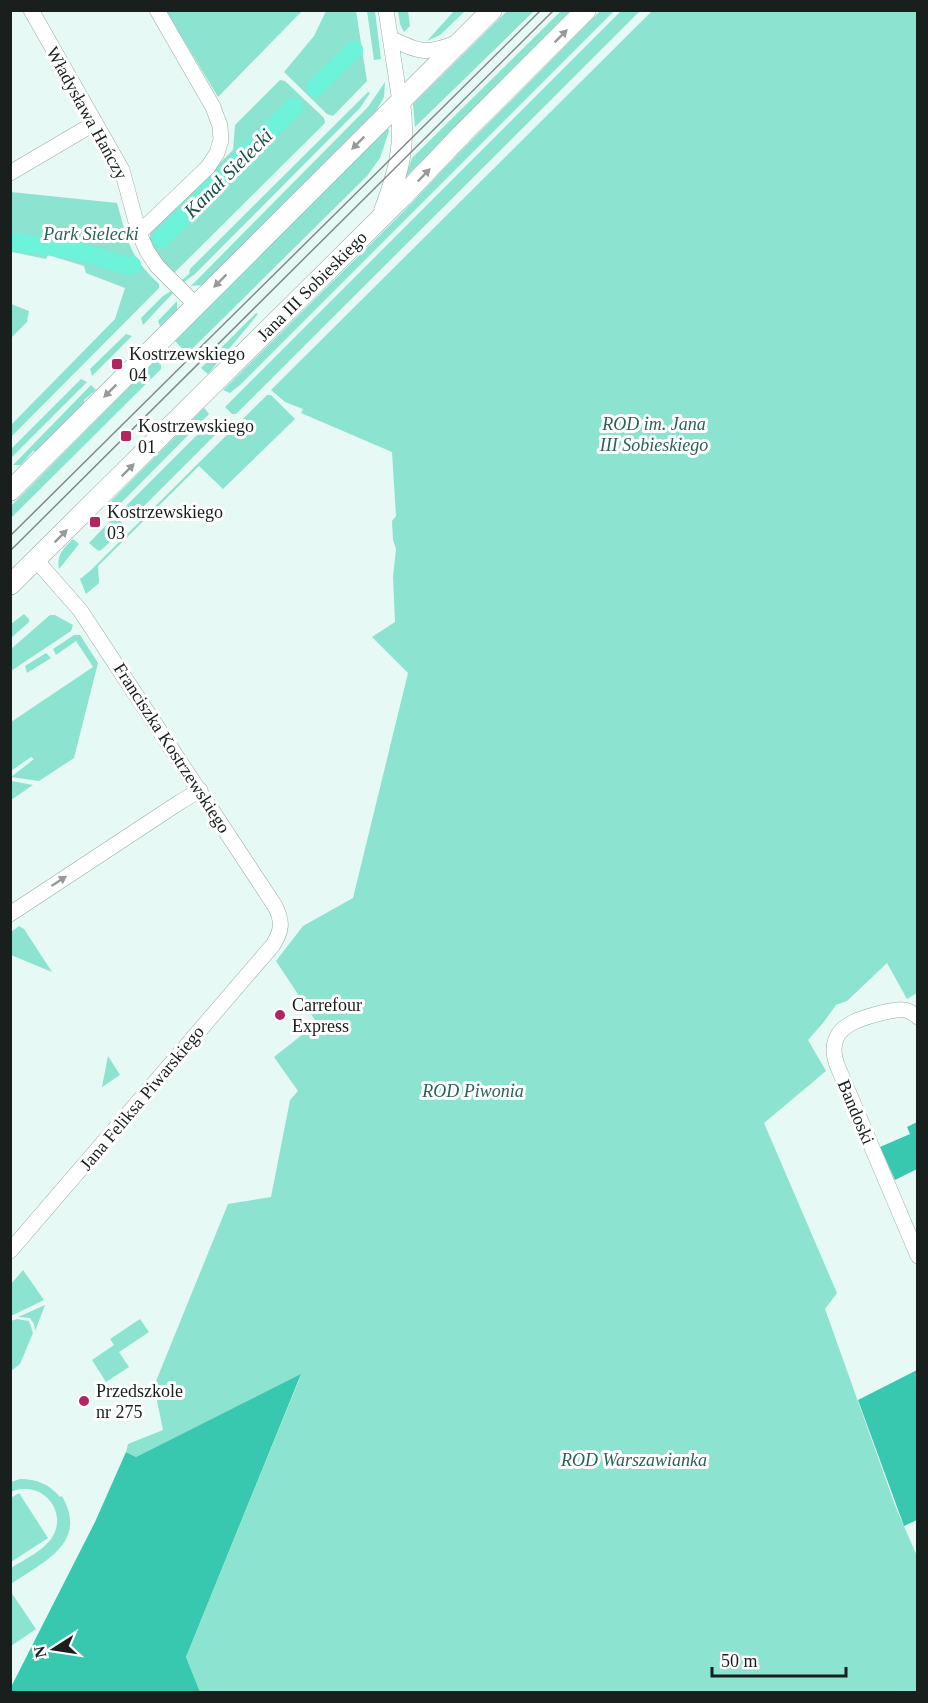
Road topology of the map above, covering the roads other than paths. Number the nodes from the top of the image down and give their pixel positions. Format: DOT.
graph roads {
  1 [pos="31,10"];
  2 [pos="157,10"];
  3 [pos="386,10"];
  4 [pos="492,10"];
  5 [pos="586,10"];
  6 [pos="390,38"];
  7 [pos="462,40"];
  8 [pos="400,102"];
  9 [pos="95,123"];
  10 [pos="10,173"];
  11 [pos="382,216"];
  12 [pos="139,233"];
  13 [pos="196,305"];
  14 [pos="10,491"];
  15 [pos="36,560"];
  16 [pos="10,585"];
  17 [pos="200,790"];
  18 [pos="10,914"];
  19 [pos="273,945"];
  20 [pos="912,1014"];
  21 [pos="10,1251"];
  22 [pos="918,1256"];
  1 -- 9 [label="street, Władysława Hańczy"];
  2 -- 12 [label="street"];
  3 -- 6 [label="street"];
  4 -- 7 [label="main road"];
  11 -- 5 [label="main road, Jana III Sobieskiego, one-way"];
  6 -- 7 [label="street"];
  6 -- 8 [label="street"];
  7 -- 8 [label="main road"];
  8 -- 11 [label="main road"];
  8 -- 13 [label="main road, one-way"];
  9 -- 10 [label="street"];
  9 -- 12 [label="street, Władysława Hańczy"];
  15 -- 11 [label="main road, Jana III Sobieskiego, one-way"];
  12 -- 13 [label="street, Władysława Hańczy"];
  13 -- 14 [label="main road, one-way"];
  15 -- 16 [label="main road, Jana III Sobieskiego"];
  15 -- 17 [label="street, Franciszka Kostrzewskiego"];
  18 -- 17 [label="street, one-way"];
  17 -- 19 [label="street, Franciszka Kostrzewskiego"];
  19 -- 21 [label="street, Jana Feliksa Piwarskiego"];
  20 -- 22 [label="street, Bandoski"];
}
